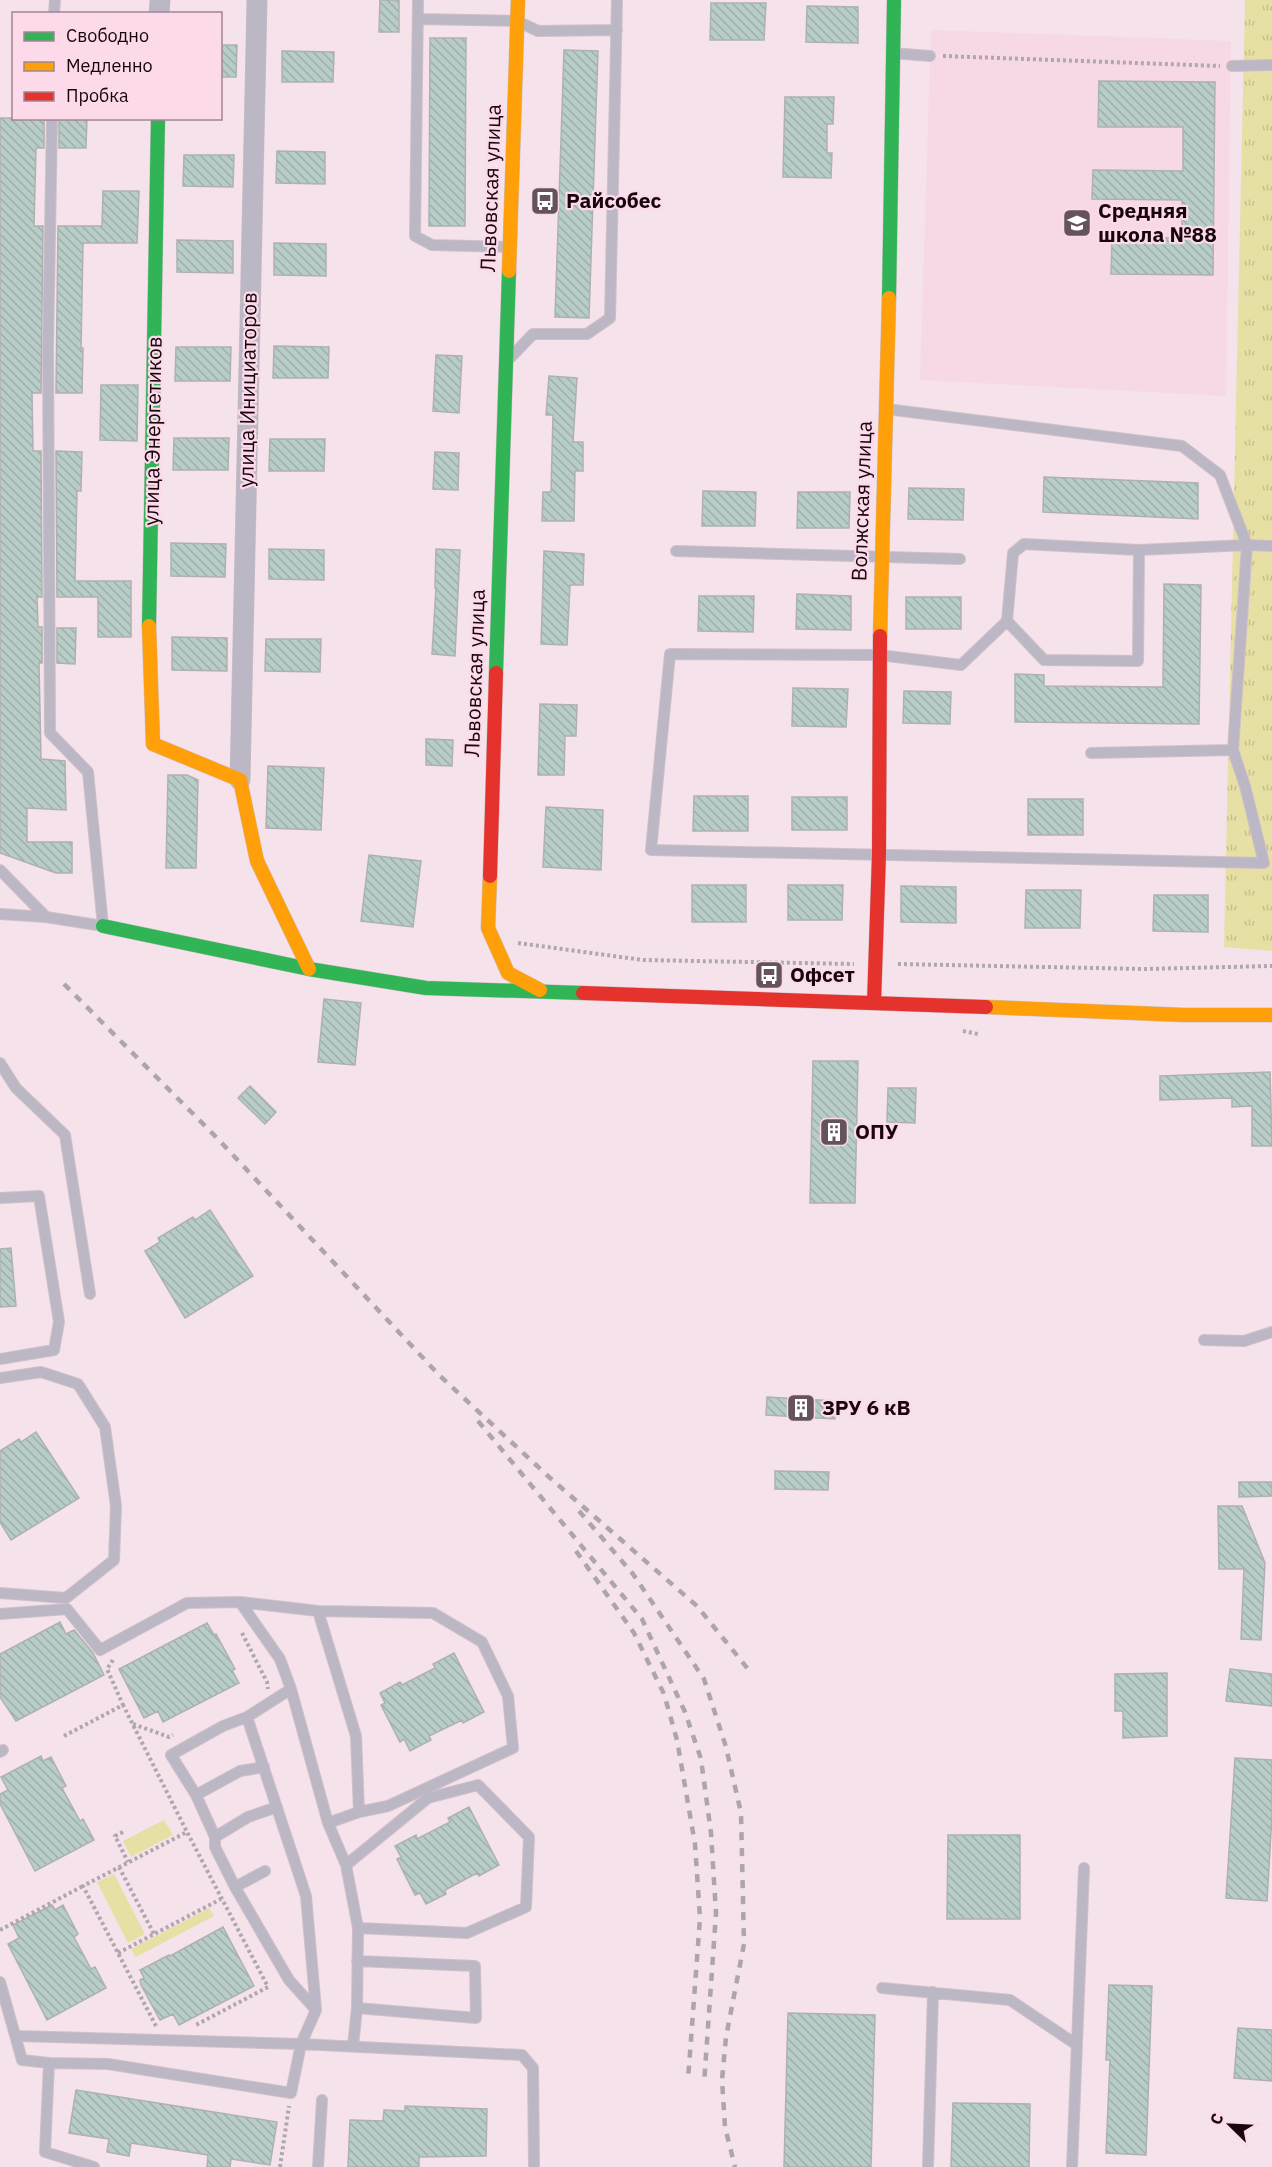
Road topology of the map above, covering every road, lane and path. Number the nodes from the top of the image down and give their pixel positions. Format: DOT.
graph roads {
  1 [pos="257,0"];
  2 [pos="418,0"];
  3 [pos="518,0"];
  4 [pos="617,0"];
  5 [pos="894,0"];
  6 [pos="418,19"];
  7 [pos="517,21"];
  8 [pos="617,30"];
  9 [pos="892,53"];
  10 [pos="930,56"];
  11 [pos="1272,65"];
  12 [pos="1232,66"];
  13 [pos="52,120"];
  14 [pos="158,120"];
  15 [pos="511,247"];
  16 [pos="506,362"];
  17 [pos="886,409"];
  18 [pos="1247,545"];
  19 [pos="1272,546"];
  20 [pos="1139,549"];
  21 [pos="676,550"];
  22 [pos="881,556"];
  23 [pos="960,559"];
  24 [pos="1007,621"];
  25 [pos="879,656"];
  26 [pos="1233,750"];
  27 [pos="1090,753"];
  28 [pos="240,780"];
  29 [pos="879,854"];
  30 [pos="0,870"];
  31 [pos="0,914"];
  32 [pos="46,917"];
  33 [pos="104,926"];
  34 [pos="309,969"];
  35 [pos="544,992"];
  36 [pos="874,1003"];
  37 [pos="1272,1015"];
  38 [pos="0,1063"];
  39 [pos="0,1198"];
  40 [pos="90,1294"];
  41 [pos="1272,1332"];
  42 [pos="1204,1340"];
  43 [pos="0,1359"];
  44 [pos="0,1378"];
  45 [pos="0,1593"];
  46 [pos="240,1602"];
  47 [pos="318,1611"];
  48 [pos="0,1614"];
  49 [pos="241,1632"];
  50 [pos="115,1658"];
  51 [pos="267,1682"];
  52 [pos="291,1689"];
  53 [pos="123,1705"];
  54 [pos="247,1717"];
  55 [pos="64,1736"];
  56 [pos="264,1767"];
  57 [pos="196,1795"];
  58 [pos="277,1807"];
  59 [pos="359,1812"];
  60 [pos="328,1823"];
  61 [pos="123,1832"];
  62 [pos="187,1832"];
  63 [pos="215,1837"];
  64 [pos="128,1862"];
  65 [pos="346,1865"];
  66 [pos="119,1867"];
  67 [pos="1084,1868"];
  68 [pos="265,1871"];
  69 [pos="83,1886"];
  70 [pos="235,1887"];
  71 [pos="221,1899"];
  72 [pos="358,1928"];
  73 [pos="0,1930"];
  74 [pos="154,1934"];
  75 [pos="118,1953"];
  76 [pos="357,1961"];
  77 [pos="0,1982"];
  78 [pos="882,1988"];
  79 [pos="933,1992"];
  80 [pos="357,2008"];
  81 [pos="316,2010"];
  82 [pos="17,2036"];
  83 [pos="165,2040"];
  84 [pos="301,2044"];
  85 [pos="353,2046"];
  86 [pos="1077,2046"];
  87 [pos="49,2062"];
  88 [pos="291,2093"];
  89 [pos="322,2100"];
  90 [pos="94,2167"];
  91 [pos="280,2167"];
  92 [pos="318,2167"];
  93 [pos="534,2167"];
  94 [pos="928,2167"];
  95 [pos="1072,2167"];
  1 -- 28 [label="street, улица Инициаторов"];
  2 -- 6 [label="lane"];
  3 -- 7 [label="street, Львовская улица"];
  4 -- 8 [label="lane"];
  5 -- 9 [label="street, Волжская улица"];
  6 -- 7 [label="lane"];
  6 -- 15 [label="lane"];
  7 -- 8 [label="lane"];
  7 -- 15 [label="street, Львовская улица"];
  8 -- 16 [label="lane"];
  9 -- 10 [label="lane"];
  9 -- 17 [label="street, Волжская улица"];
  10 -- 12 [label="path"];
  11 -- 12 [label="lane"];
  13 -- 33 [label="lane"];
  14 -- 28 [label="street, улица Энергетиков"];
  15 -- 16 [label="street, Львовская улица"];
  16 -- 35 [label="street, Львовская улица"];
  17 -- 18 [label="lane"];
  17 -- 22 [label="street, Волжская улица"];
  18 -- 19 [label="lane"];
  18 -- 20 [label="lane"];
  18 -- 26 [label="lane"];
  20 -- 24 [label="lane"];
  20 -- 24 [label="lane"];
  21 -- 22 [label="lane"];
  22 -- 23 [label="lane"];
  22 -- 25 [label="street, Волжская улица"];
  24 -- 25 [label="lane"];
  25 -- 29 [label="street, Волжская улица"];
  25 -- 29 [label="lane"];
  26 -- 27 [label="lane"];
  26 -- 29 [label="lane"];
  28 -- 34 [label="street"];
  29 -- 36 [label="street, Волжская улица"];
  30 -- 32 [label="lane"];
  31 -- 32 [label="lane"];
  32 -- 33 [label="lane"];
  33 -- 34 [label="street"];
  34 -- 35 [label="street"];
  35 -- 36 [label="street, Львовская улица"];
  36 -- 37 [label="street, Львовская улица"];
  38 -- 40 [label="lane"];
  39 -- 43 [label="lane"];
  41 -- 42 [label="lane"];
  44 -- 45 [label="lane"];
  46 -- 47 [label="lane"];
  46 -- 48 [label="lane"];
  46 -- 52 [label="lane"];
  47 -- 59 [label="lane"];
  47 -- 59 [label="lane"];
  49 -- 51 [label="path"];
  50 -- 53 [label="path"];
  52 -- 54 [label="lane"];
  52 -- 60 [label="lane"];
  53 -- 55 [label="path"];
  53 -- 62 [label="path"];
  54 -- 56 [label="lane"];
  54 -- 57 [label="lane"];
  56 -- 57 [label="lane"];
  56 -- 58 [label="lane"];
  57 -- 63 [label="lane"];
  58 -- 63 [label="lane"];
  58 -- 81 [label="lane"];
  59 -- 60 [label="lane"];
  60 -- 65 [label="lane"];
  61 -- 64 [label="path"];
  62 -- 64 [label="path"];
  62 -- 71 [label="path"];
  63 -- 70 [label="lane"];
  64 -- 66 [label="path"];
  65 -- 72 [label="lane"];
  65 -- 72 [label="lane"];
  66 -- 69 [label="path"];
  66 -- 74 [label="path"];
  67 -- 86 [label="lane"];
  68 -- 70 [label="lane"];
  69 -- 73 [label="path"];
  69 -- 75 [label="path"];
  70 -- 81 [label="lane"];
  71 -- 74 [label="path"];
  71 -- 83 [label="path"];
  72 -- 76 [label="lane"];
  74 -- 75 [label="path"];
  75 -- 83 [label="path"];
  76 -- 80 [label="lane"];
  76 -- 80 [label="lane"];
  77 -- 82 [label="lane"];
  78 -- 79 [label="lane"];
  79 -- 86 [label="lane"];
  79 -- 94 [label="lane"];
  80 -- 85 [label="lane"];
  81 -- 84 [label="lane"];
  82 -- 83 [label="lane"];
  82 -- 87 [label="lane"];
  83 -- 84 [label="lane"];
  84 -- 85 [label="lane"];
  84 -- 88 [label="lane"];
  85 -- 93 [label="lane"];
  86 -- 95 [label="lane"];
  87 -- 88 [label="lane"];
  87 -- 90 [label="lane"];
  88 -- 91 [label="path"];
  89 -- 92 [label="lane"];
}
